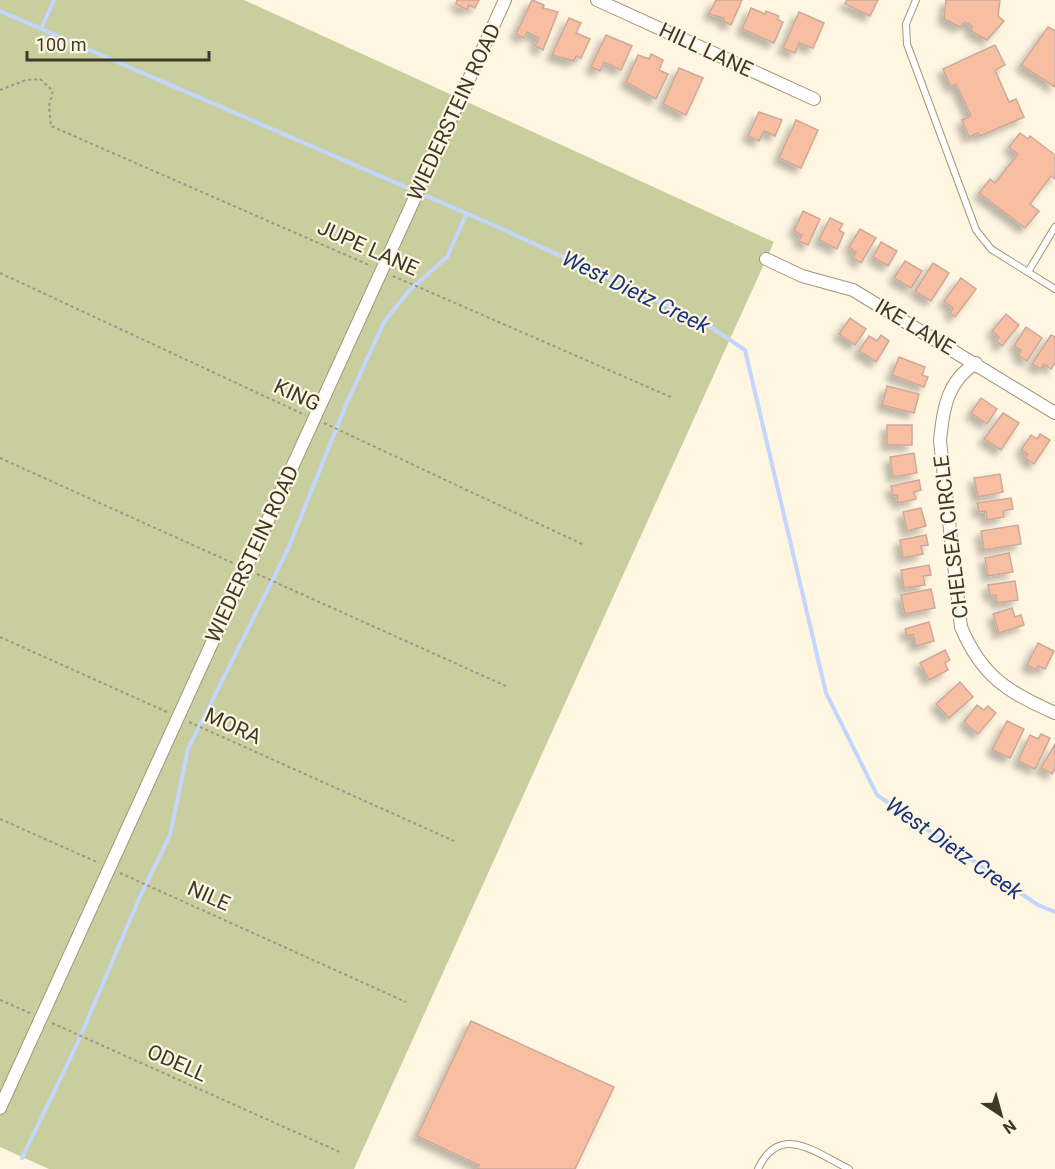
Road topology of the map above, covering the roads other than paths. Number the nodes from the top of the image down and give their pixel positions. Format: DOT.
graph roads {
  1 [pos="505,0"];
  2 [pos="597,0"];
  3 [pos="916,0"];
  4 [pos="814,99"];
  5 [pos="1055,227"];
  6 [pos="766,258"];
  7 [pos="1028,272"];
  8 [pos="1055,289"];
  9 [pos="976,363"];
  10 [pos="1055,413"];
  11 [pos="1055,713"];
  12 [pos="0,1108"];
  13 [pos="758,1169"];
  14 [pos="849,1169"];
  1 -- 12 [label="street, WIEDERSTEIN ROAD"];
  2 -- 4 [label="street, HILL LANE"];
  3 -- 7 [label="lane"];
  5 -- 7 [label="lane"];
  6 -- 9 [label="street, IKE LANE"];
  7 -- 8 [label="lane"];
  9 -- 10 [label="street, IKE LANE"];
  9 -- 11 [label="street, CHELSEA CIRCLE"];
  13 -- 14 [label="lane"];
}
